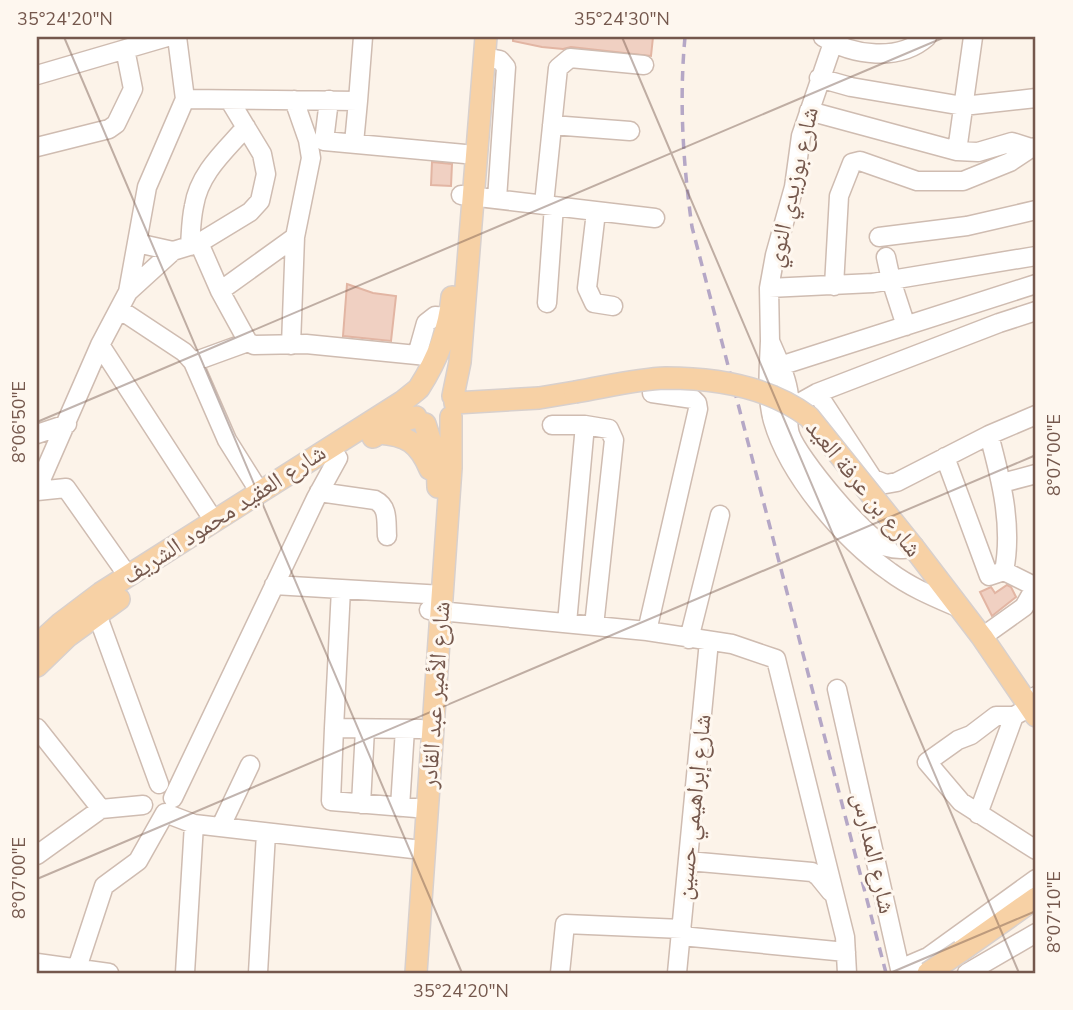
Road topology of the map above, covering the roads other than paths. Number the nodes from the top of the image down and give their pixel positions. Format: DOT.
graph roads {
  1 [pos="167,37"];
  2 [pos="177,37"];
  3 [pos="363,37"];
  4 [pos="474,37"];
  5 [pos="927,37"];
  6 [pos="973,37"];
  7 [pos="830,39"];
  8 [pos="117,46"];
  9 [pos="485,47"];
  10 [pos="644,65"];
  11 [pos="37,75"];
  12 [pos="819,78"];
  13 [pos="1036,98"];
  14 [pos="186,99"];
  15 [pos="294,100"];
  16 [pos="328,100"];
  17 [pos="230,101"];
  18 [pos="358,101"];
  19 [pos="963,106"];
  20 [pos="809,111"];
  21 [pos="552,125"];
  22 [pos="247,127"];
  23 [pos="630,131"];
  24 [pos="316,140"];
  25 [pos="354,143"];
  26 [pos="37,147"];
  27 [pos="1033,148"];
  28 [pos="957,151"];
  29 [pos="465,154"];
  30 [pos="467,196"];
  31 [pos="497,198"];
  32 [pos="549,205"];
  33 [pos="1036,211"];
  34 [pos="596,212"];
  35 [pos="655,218"];
  36 [pos="295,237"];
  37 [pos="878,237"];
  38 [pos="137,243"];
  39 [pos="187,247"];
  40 [pos="1036,256"];
  41 [pos="886,257"];
  42 [pos="891,280"];
  43 [pos="1036,284"];
  44 [pos="834,286"];
  45 [pos="769,288"];
  46 [pos="220,291"];
  47 [pos="128,292"];
  48 [pos="547,303"];
  49 [pos="613,306"];
  50 [pos="119,309"];
  51 [pos="1036,311"];
  52 [pos="906,326"];
  53 [pos="770,341"];
  54 [pos="248,342"];
  55 [pos="100,345"];
  56 [pos="291,345"];
  57 [pos="427,356"];
  58 [pos="193,362"];
  59 [pos="780,366"];
  60 [pos="418,389"];
  61 [pos="652,393"];
  62 [pos="817,393"];
  63 [pos="453,405"];
  64 [pos="789,407"];
  65 [pos="1036,415"];
  66 [pos="773,420"];
  67 [pos="420,421"];
  68 [pos="67,424"];
  69 [pos="552,425"];
  70 [pos="584,425"];
  71 [pos="379,433"];
  72 [pos="37,434"];
  73 [pos="989,435"];
  74 [pos="54,454"];
  75 [pos="945,457"];
  76 [pos="338,458"];
  77 [pos="1036,474"];
  78 [pos="1002,483"];
  79 [pos="66,488"];
  80 [pos="37,490"];
  81 [pos="438,490"];
  82 [pos="259,491"];
  83 [pos="319,492"];
  84 [pos="720,515"];
  85 [pos="214,521"];
  86 [pos="387,536"];
  87 [pos="917,553"];
  88 [pos="1004,571"];
  89 [pos="890,573"];
  90 [pos="128,576"];
  91 [pos="274,585"];
  92 [pos="1036,586"];
  93 [pos="341,589"];
  94 [pos="436,603"];
  95 [pos="957,607"];
  96 [pos="97,614"];
  97 [pos="567,624"];
  98 [pos="594,626"];
  99 [pos="646,631"];
  100 [pos="982,637"];
  101 [pos="689,639"];
  102 [pos="709,641"];
  103 [pos="37,645"];
  104 [pos="37,666"];
  105 [pos="837,689"];
  106 [pos="1029,709"];
  107 [pos="37,728"];
  108 [pos="334,728"];
  109 [pos="365,729"];
  110 [pos="413,729"];
  111 [pos="250,765"];
  112 [pos="159,784"];
  113 [pos="361,804"];
  114 [pos="143,805"];
  115 [pos="169,806"];
  116 [pos="408,808"];
  117 [pos="101,810"];
  118 [pos="978,814"];
  119 [pos="194,824"];
  120 [pos="221,826"];
  121 [pos="266,833"];
  122 [pos="39,849"];
  123 [pos="413,849"];
  124 [pos="1036,850"];
  125 [pos="688,860"];
  126 [pos="1036,879"];
  127 [pos="835,897"];
  128 [pos="1036,898"];
  129 [pos="1036,906"];
  130 [pos="997,925"];
  131 [pos="681,933"];
  132 [pos="1036,933"];
  133 [pos="846,952"];
  134 [pos="37,963"];
  135 [pos="928,965"];
  136 [pos="77,968"];
  137 [pos="109,973"];
  138 [pos="186,973"];
  139 [pos="258,973"];
  140 [pos="404,973"];
  141 [pos="416,973"];
  142 [pos="560,973"];
  143 [pos="677,973"];
  144 [pos="847,973"];
  145 [pos="939,973"];
  146 [pos="967,973"];
  1 -- 8 [label="street"];
  2 -- 14 [label="street"];
  3 -- 18 [label="street"];
  4 -- 29 [label="main road, شارع الأمير عبد القادر"];
  5 -- 7 [label="street"];
  6 -- 19 [label="street"];
  7 -- 12 [label="street, شارع بوزيدي النوي"];
  8 -- 11 [label="street"];
  8 -- 26 [label="street"];
  9 -- 30 [label="main road, شارع الأمير عبد القادر"];
  9 -- 31 [label="street"];
  10 -- 21 [label="street"];
  12 -- 19 [label="street"];
  12 -- 20 [label="street, شارع بوزيدي النوي"];
  13 -- 19 [label="street"];
  14 -- 17 [label="street"];
  14 -- 38 [label="street"];
  15 -- 16 [label="street"];
  15 -- 17 [label="street"];
  15 -- 24 [label="street"];
  16 -- 18 [label="street"];
  16 -- 24 [label="street"];
  17 -- 22 [label="street"];
  18 -- 25 [label="street"];
  19 -- 28 [label="street"];
  20 -- 28 [label="street"];
  20 -- 45 [label="street, شارع بوزيدي النوي"];
  21 -- 23 [label="street"];
  21 -- 32 [label="street"];
  22 -- 39 [label="street"];
  22 -- 39 [label="street"];
  24 -- 25 [label="street"];
  24 -- 36 [label="street"];
  25 -- 29 [label="street"];
  27 -- 28 [label="street"];
  27 -- 44 [label="street"];
  29 -- 30 [label="main road, شارع الأمير عبد القادر"];
  30 -- 31 [label="street"];
  30 -- 57 [label="main road, شارع الأمير عبد القادر"];
  30 -- 63 [label="main road, شارع الأمير عبد القادر"];
  31 -- 32 [label="street"];
  32 -- 34 [label="street"];
  32 -- 48 [label="street"];
  33 -- 37 [label="street"];
  34 -- 35 [label="street"];
  34 -- 49 [label="street"];
  36 -- 46 [label="street"];
  36 -- 56 [label="street"];
  38 -- 39 [label="street"];
  38 -- 47 [label="street"];
  39 -- 46 [label="street"];
  39 -- 47 [label="street"];
  40 -- 42 [label="street"];
  41 -- 42 [label="street"];
  42 -- 44 [label="street"];
  42 -- 52 [label="street"];
  43 -- 52 [label="street"];
  44 -- 45 [label="street"];
  45 -- 53 [label="street, شارع بوزيدي النوي"];
  46 -- 54 [label="street"];
  47 -- 50 [label="street"];
  50 -- 55 [label="street"];
  50 -- 58 [label="street"];
  51 -- 62 [label="street"];
  52 -- 59 [label="street"];
  53 -- 59 [label="street, شارع بوزيدي النوي"];
  53 -- 66 [label="street, شارع بوزيدي النوي"];
  54 -- 56 [label="street"];
  54 -- 58 [label="street"];
  55 -- 68 [label="street"];
  55 -- 85 [label="street"];
  56 -- 57 [label="street"];
  57 -- 60 [label="main road, شارع الأمير عبد القادر"];
  58 -- 82 [label="street"];
  59 -- 64 [label="street, شارع بوزيدي النوي"];
  60 -- 63 [label="main road"];
  60 -- 67 [label="main road"];
  60 -- 82 [label="main road, شارع العقيد محمود الشريف"];
  61 -- 99 [label="street"];
  62 -- 64 [label="street"];
  62 -- 75 [label="street"];
  63 -- 67 [label="main road"];
  63 -- 87 [label="main road, شارع بن عرفة العيد, bridge"];
  63 -- 94 [label="main road, شارع الأمير عبد القادر"];
  64 -- 66 [label="street"];
  64 -- 87 [label="street, شارع بوزيدي النوي"];
  65 -- 73 [label="street"];
  66 -- 89 [label="street, شارع بوزيدي النوي"];
  67 -- 71 [label="main road, شارع العقيد محمود الشريف"];
  67 -- 81 [label="main road, شارع الأمير عبد القادر"];
  68 -- 72 [label="street"];
  68 -- 74 [label="street"];
  69 -- 70 [label="street"];
  70 -- 97 [label="street"];
  70 -- 98 [label="street"];
  71 -- 76 [label="main road, شارع العقيد محمود الشريف"];
  71 -- 81 [label="main road"];
  73 -- 75 [label="street"];
  73 -- 78 [label="street"];
  74 -- 79 [label="street"];
  74 -- 80 [label="street"];
  75 -- 88 [label="street"];
  76 -- 83 [label="street"];
  76 -- 96 [label="main road, شارع العقيد محمود الشريف"];
  77 -- 78 [label="street"];
  78 -- 88 [label="street"];
  79 -- 80 [label="street"];
  79 -- 90 [label="street"];
  81 -- 94 [label="main road, شارع الأمير عبد القادر"];
  82 -- 85 [label="main road, شارع العقيد محمود الشريف"];
  83 -- 86 [label="street"];
  83 -- 91 [label="street"];
  84 -- 101 [label="street"];
  85 -- 90 [label="main road, شارع العقيد محمود الشريف"];
  87 -- 89 [label="street"];
  87 -- 95 [label="main road, شارع بن عرفة العيد"];
  88 -- 92 [label="street"];
  89 -- 95 [label="street, شارع بوزيدي النوي"];
  90 -- 103 [label="main road, شارع العقيد محمود الشريف"];
  91 -- 93 [label="street"];
  91 -- 115 [label="street"];
  92 -- 100 [label="street"];
  93 -- 94 [label="street"];
  93 -- 108 [label="street"];
  94 -- 97 [label="street"];
  94 -- 110 [label="main road, شارع الأمير عبد القادر"];
  94 -- 141 [label="main road, شارع الأمير عبد القادر"];
  95 -- 100 [label="main road, شارع بن عرفة العيد"];
  96 -- 104 [label="main road, شارع العقيد محمود الشريف"];
  96 -- 112 [label="street"];
  97 -- 98 [label="street"];
  98 -- 99 [label="street"];
  99 -- 101 [label="street"];
  100 -- 106 [label="main road, شارع بن عرفة العيد"];
  101 -- 102 [label="street"];
  102 -- 125 [label="street, شارع إبراهيمي حسين"];
  102 -- 127 [label="street"];
  105 -- 135 [label="street, شارع المدارس"];
  106 -- 118 [label="street"];
  106 -- 118 [label="street"];
  107 -- 117 [label="street"];
  108 -- 109 [label="street"];
  108 -- 113 [label="street"];
  109 -- 110 [label="street"];
  109 -- 113 [label="street"];
  110 -- 116 [label="main road, شارع الأمير عبد القادر"];
  111 -- 120 [label="street"];
  112 -- 114 [label="street"];
  112 -- 115 [label="street"];
  113 -- 116 [label="street"];
  114 -- 115 [label="street"];
  114 -- 117 [label="street"];
  115 -- 119 [label="street"];
  115 -- 136 [label="street"];
  116 -- 123 [label="main road, شارع الأمير عبد القادر"];
  117 -- 122 [label="street"];
  118 -- 124 [label="street"];
  119 -- 120 [label="street"];
  119 -- 138 [label="street"];
  120 -- 121 [label="street"];
  121 -- 123 [label="street"];
  121 -- 139 [label="street"];
  123 -- 140 [label="main road, شارع الأمير عبد القادر"];
  125 -- 127 [label="street"];
  125 -- 131 [label="street, شارع إبراهيمي حسين"];
  126 -- 135 [label="street"];
  127 -- 133 [label="street"];
  128 -- 130 [label="main road"];
  129 -- 130 [label="main road"];
  130 -- 135 [label="main road, bridge"];
  131 -- 133 [label="street"];
  131 -- 142 [label="street"];
  131 -- 143 [label="street, شارع إبراهيمي حسين"];
  132 -- 146 [label="street"];
  133 -- 144 [label="street"];
  134 -- 136 [label="street"];
  135 -- 145 [label="street"];
  136 -- 137 [label="street"];
}
